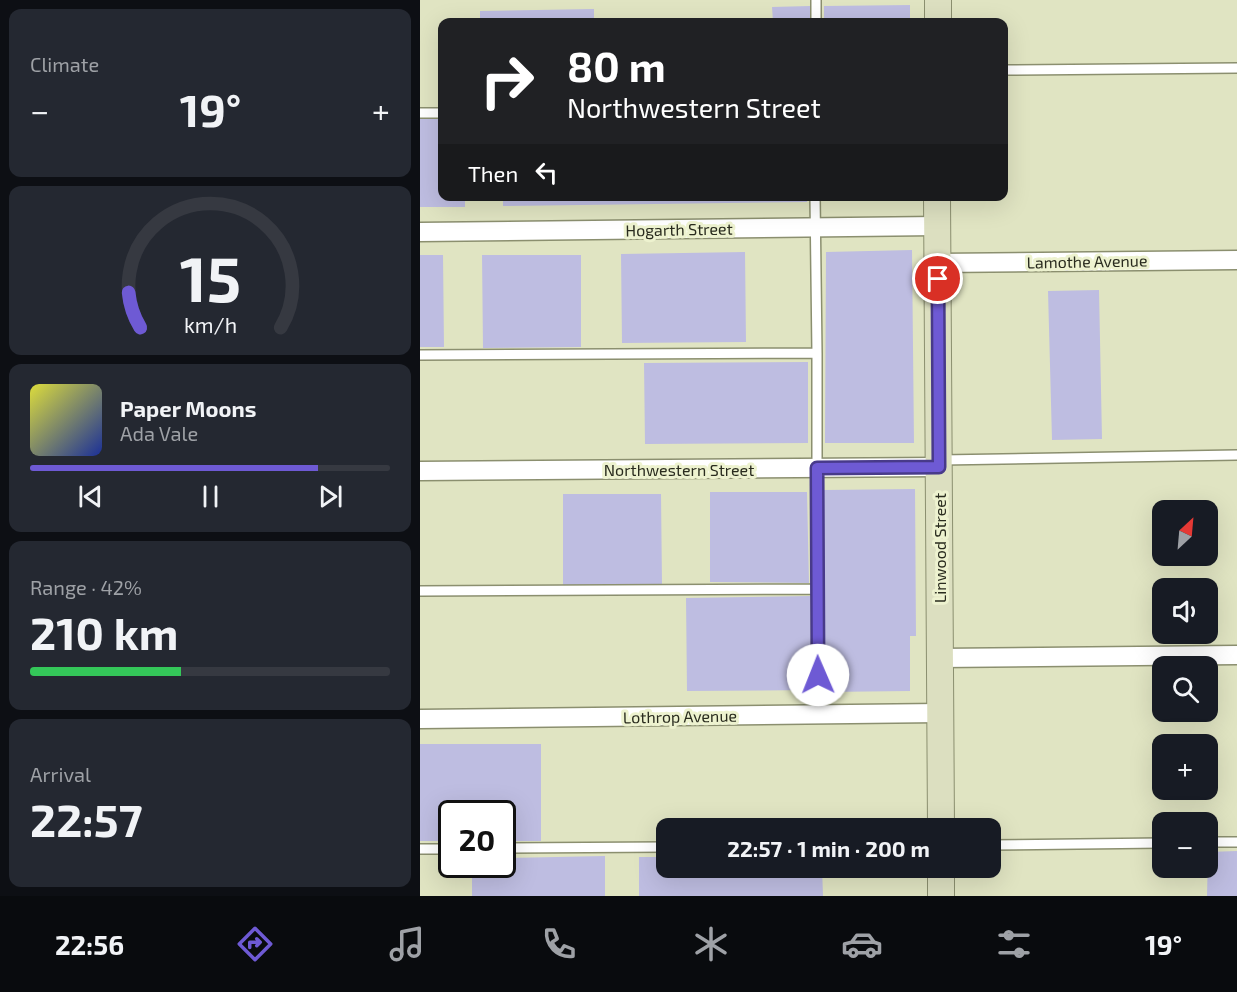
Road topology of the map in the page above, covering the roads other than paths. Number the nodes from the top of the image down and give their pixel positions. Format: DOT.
graph roads {
  1 [pos="816,0"];
  2 [pos="938,0"];
  3 [pos="816,18"];
  4 [pos="938,18"];
  5 [pos="1237,68"];
  6 [pos="1008,70"];
  7 [pos="438,112"];
  8 [pos="420,113"];
  9 [pos="815,201"];
  10 [pos="937,201"];
  11 [pos="937,226"];
  12 [pos="815,227"];
  13 [pos="420,232"];
  14 [pos="1237,260"];
  15 [pos="938,263"];
  16 [pos="817,353"];
  17 [pos="420,355"];
  18 [pos="1237,455"];
  19 [pos="938,464"];
  20 [pos="817,468"];
  21 [pos="420,471"];
  22 [pos="817,589"];
  23 [pos="420,591"];
  24 [pos="1237,655"];
  25 [pos="940,658"];
  26 [pos="940,713"];
  27 [pos="819,715"];
  28 [pos="420,719"];
  29 [pos="941,818"];
  30 [pos="1218,842"];
  31 [pos="1237,842"];
  32 [pos="1152,843"];
  33 [pos="1001,845"];
  34 [pos="656,847"];
  35 [pos="516,848"];
  36 [pos="420,849"];
  37 [pos="438,849"];
  38 [pos="941,878"];
  39 [pos="941,896"];
  1 -- 3 [label="lane"];
  2 -- 4 [label="street"];
  5 -- 6 [label="lane"];
  7 -- 8 [label="lane"];
  9 -- 12 [label="lane"];
  10 -- 11 [label="street, Linwood Street"];
  11 -- 12 [label="street, Hogarth Street"];
  11 -- 15 [label="street, Linwood Street"];
  12 -- 13 [label="street, Hogarth Street"];
  12 -- 16 [label="lane"];
  14 -- 15 [label="street, Lamothe Avenue"];
  15 -- 19 [label="street, Linwood Street"];
  16 -- 17 [label="lane"];
  16 -- 20 [label="lane"];
  18 -- 19 [label="lane"];
  19 -- 20 [label="street, Northwestern Street"];
  19 -- 25 [label="street, Linwood Street"];
  20 -- 21 [label="street, Northwestern Street"];
  20 -- 22 [label="lane"];
  22 -- 23 [label="lane"];
  22 -- 27 [label="lane"];
  24 -- 25 [label="street"];
  25 -- 26 [label="street, Linwood Street"];
  26 -- 27 [label="street, Lothrop Avenue"];
  26 -- 29 [label="street, Linwood Street"];
  27 -- 28 [label="street, Lothrop Avenue"];
  30 -- 31 [label="lane"];
  32 -- 33 [label="lane"];
  34 -- 35 [label="lane"];
  36 -- 37 [label="lane"];
  38 -- 39 [label="street"];
}
